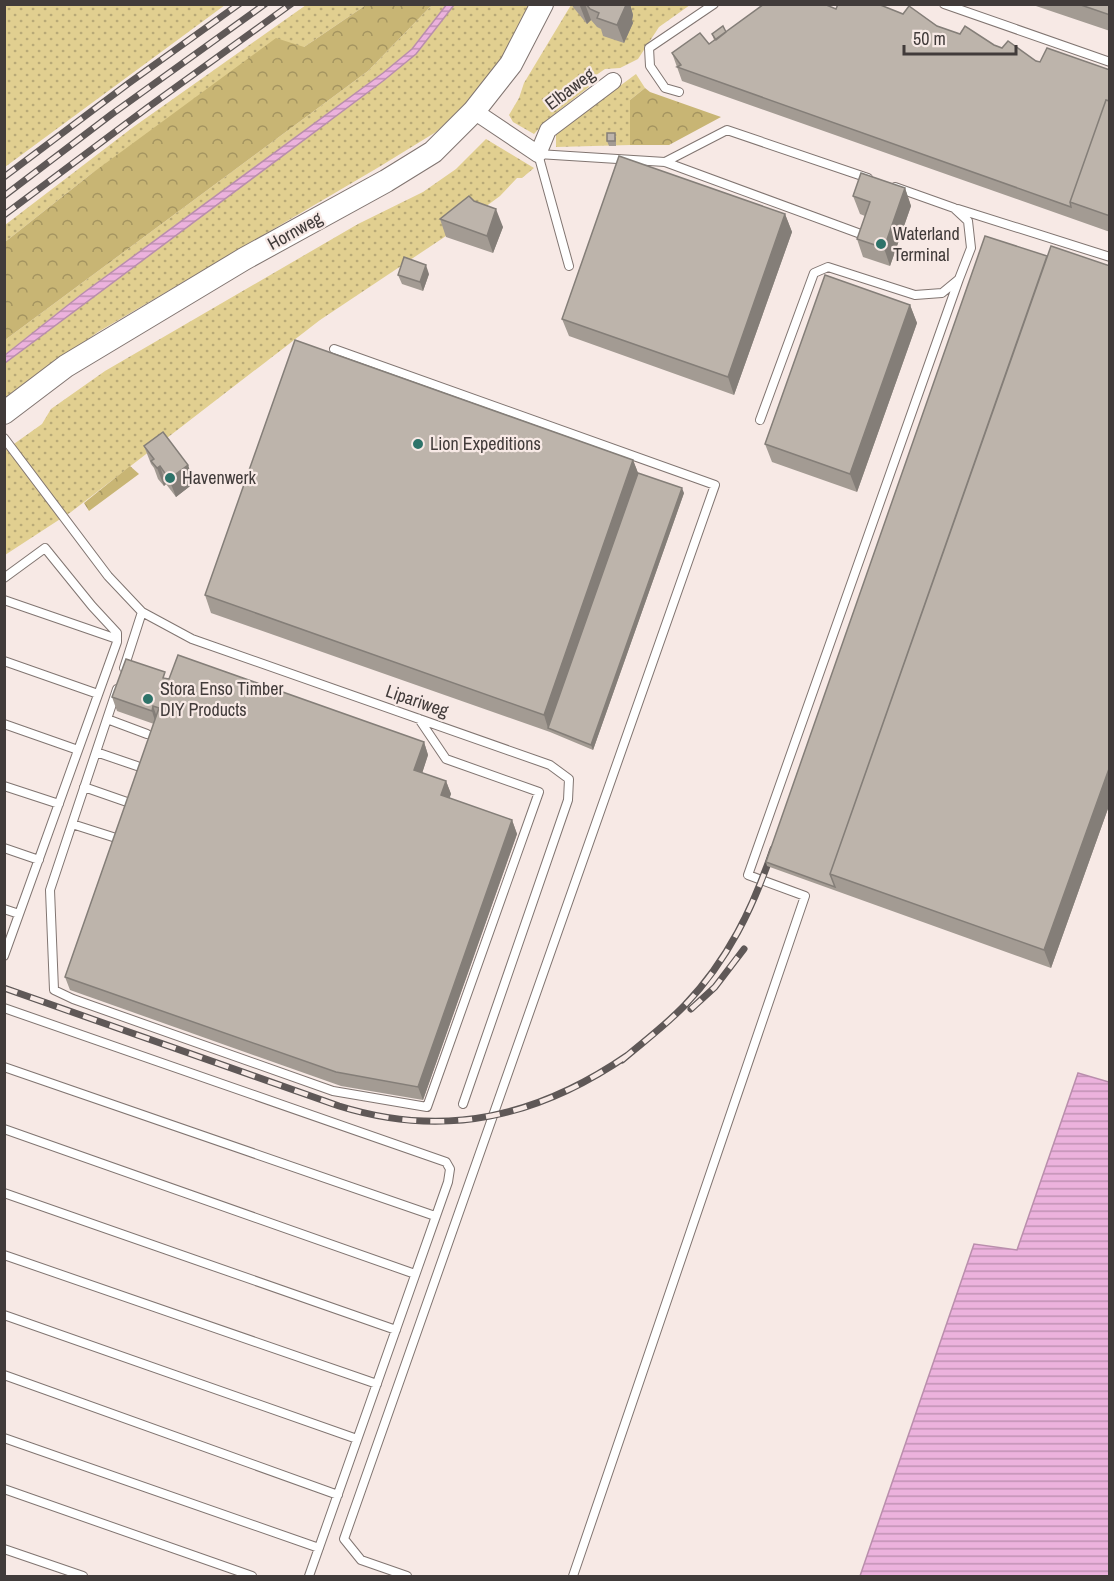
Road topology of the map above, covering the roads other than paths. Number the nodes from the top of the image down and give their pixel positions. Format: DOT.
graph roads {
  1 [pos="542,4"];
  2 [pos="714,4"];
  3 [pos="944,4"];
  4 [pos="1110,62"];
  5 [pos="613,81"];
  6 [pos="679,92"];
  7 [pos="474,111"];
  8 [pos="538,154"];
  9 [pos="665,162"];
  10 [pos="954,208"];
  11 [pos="858,233"];
  12 [pos="1110,257"];
  13 [pos="569,266"];
  14 [pos="959,279"];
  15 [pos="334,349"];
  16 [pos="4,413"];
  17 [pos="760,420"];
  18 [pos="4,438"];
  19 [pos="4,578"];
  20 [pos="4,600"];
  21 [pos="142,612"];
  22 [pos="117,639"];
  23 [pos="4,661"];
  24 [pos="98,694"];
  25 [pos="107,719"];
  26 [pos="418,719"];
  27 [pos="4,724"];
  28 [pos="147,734"];
  29 [pos="78,750"];
  30 [pos="96,752"];
  31 [pos="137,766"];
  32 [pos="4,786"];
  33 [pos="84,787"];
  34 [pos="127,802"];
  35 [pos="59,804"];
  36 [pos="72,824"];
  37 [pos="116,838"];
  38 [pos="4,848"];
  39 [pos="39,860"];
  40 [pos="4,909"];
  41 [pos="19,914"];
  42 [pos="4,956"];
  43 [pos="4,1008"];
  44 [pos="4,1067"];
  45 [pos="463,1104"];
  46 [pos="4,1129"];
  47 [pos="4,1194"];
  48 [pos="435,1216"];
  49 [pos="4,1255"];
  50 [pos="415,1274"];
  51 [pos="4,1315"];
  52 [pos="396,1330"];
  53 [pos="4,1375"];
  54 [pos="376,1384"];
  55 [pos="4,1438"];
  56 [pos="357,1439"];
  57 [pos="4,1489"];
  58 [pos="338,1495"];
  59 [pos="319,1548"];
  60 [pos="4,1549"];
  61 [pos="83,1576"];
  62 [pos="252,1576"];
  63 [pos="309,1576"];
  64 [pos="407,1576"];
  65 [pos="573,1576"];
  1 -- 7 [label="street, Hornweg"];
  2 -- 6 [label="lane"];
  3 -- 4 [label="lane"];
  5 -- 8 [label="street, Elbaweg"];
  7 -- 8 [label="street"];
  7 -- 16 [label="street, Hornweg"];
  8 -- 9 [label="lane"];
  8 -- 13 [label="lane"];
  9 -- 10 [label="lane"];
  9 -- 11 [label="lane"];
  10 -- 12 [label="lane"];
  10 -- 14 [label="lane"];
  14 -- 17 [label="lane"];
  14 -- 65 [label="lane"];
  15 -- 64 [label="lane"];
  18 -- 21 [label="lane, Lipariweg"];
  19 -- 22 [label="lane"];
  20 -- 22 [label="lane"];
  21 -- 25 [label="lane"];
  21 -- 26 [label="lane, Lipariweg"];
  22 -- 24 [label="lane"];
  23 -- 24 [label="lane"];
  24 -- 29 [label="lane"];
  25 -- 28 [label="lane"];
  25 -- 30 [label="lane"];
  26 -- 36 [label="lane"];
  26 -- 45 [label="lane, Lipariweg"];
  27 -- 29 [label="lane"];
  29 -- 35 [label="lane"];
  30 -- 31 [label="lane"];
  30 -- 33 [label="lane"];
  32 -- 35 [label="lane"];
  33 -- 34 [label="lane"];
  33 -- 36 [label="lane"];
  35 -- 39 [label="lane"];
  36 -- 37 [label="lane"];
  38 -- 39 [label="lane"];
  39 -- 41 [label="lane"];
  40 -- 41 [label="lane"];
  41 -- 42 [label="lane"];
  43 -- 48 [label="lane"];
  44 -- 48 [label="lane"];
  46 -- 50 [label="lane"];
  47 -- 52 [label="lane"];
  48 -- 50 [label="lane"];
  49 -- 54 [label="lane"];
  50 -- 52 [label="lane"];
  51 -- 56 [label="lane"];
  52 -- 54 [label="lane"];
  53 -- 58 [label="lane"];
  54 -- 56 [label="lane"];
  55 -- 59 [label="lane"];
  56 -- 58 [label="lane"];
  57 -- 62 [label="lane"];
  58 -- 59 [label="lane"];
  59 -- 63 [label="lane"];
  60 -- 61 [label="lane"];
}
